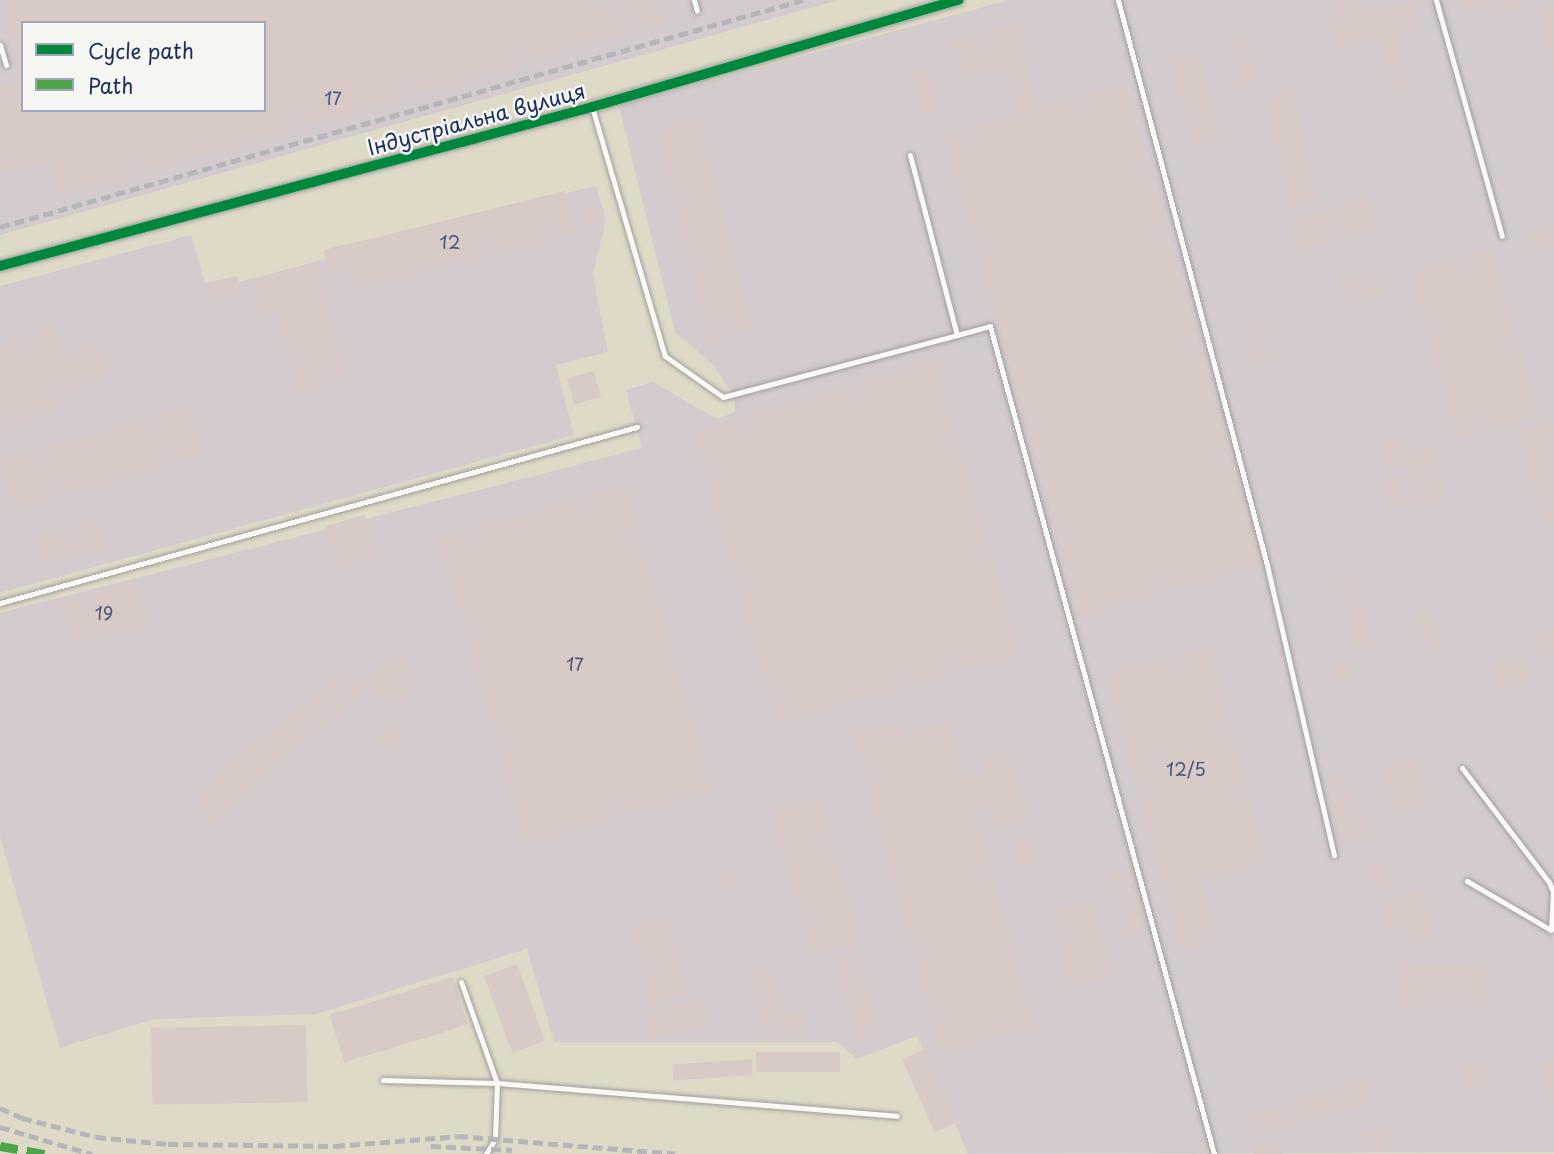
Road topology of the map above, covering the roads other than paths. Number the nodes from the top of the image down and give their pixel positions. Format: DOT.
graph roads {
  1 [pos="694,0"];
  2 [pos="960,0"];
  3 [pos="1118,0"];
  4 [pos="1436,0"];
  5 [pos="697,11"];
  6 [pos="0,45"];
  7 [pos="6,65"];
  8 [pos="592,107"];
  9 [pos="910,155"];
  10 [pos="1502,236"];
  11 [pos="0,266"];
  12 [pos="957,335"];
  13 [pos="637,427"];
  14 [pos="0,603"];
  15 [pos="1462,768"];
  16 [pos="1334,855"];
  17 [pos="1467,881"];
  18 [pos="1553,930"];
  19 [pos="461,982"];
  20 [pos="383,1080"];
  21 [pos="497,1083"];
  22 [pos="897,1116"];
  23 [pos="486,1154"];
  24 [pos="1214,1154"];
  1 -- 5 [label="lane"];
  2 -- 8 [label="street, Індустріальна вулиця"];
  3 -- 16 [label="lane"];
  4 -- 10 [label="lane"];
  6 -- 7 [label="lane"];
  8 -- 11 [label="street, Індустріальна вулиця"];
  8 -- 12 [label="lane"];
  9 -- 12 [label="lane"];
  12 -- 24 [label="lane"];
  13 -- 14 [label="lane"];
  15 -- 18 [label="lane"];
  17 -- 18 [label="lane"];
  19 -- 21 [label="lane"];
  20 -- 21 [label="lane"];
  21 -- 22 [label="lane"];
  21 -- 23 [label="lane"];
}
